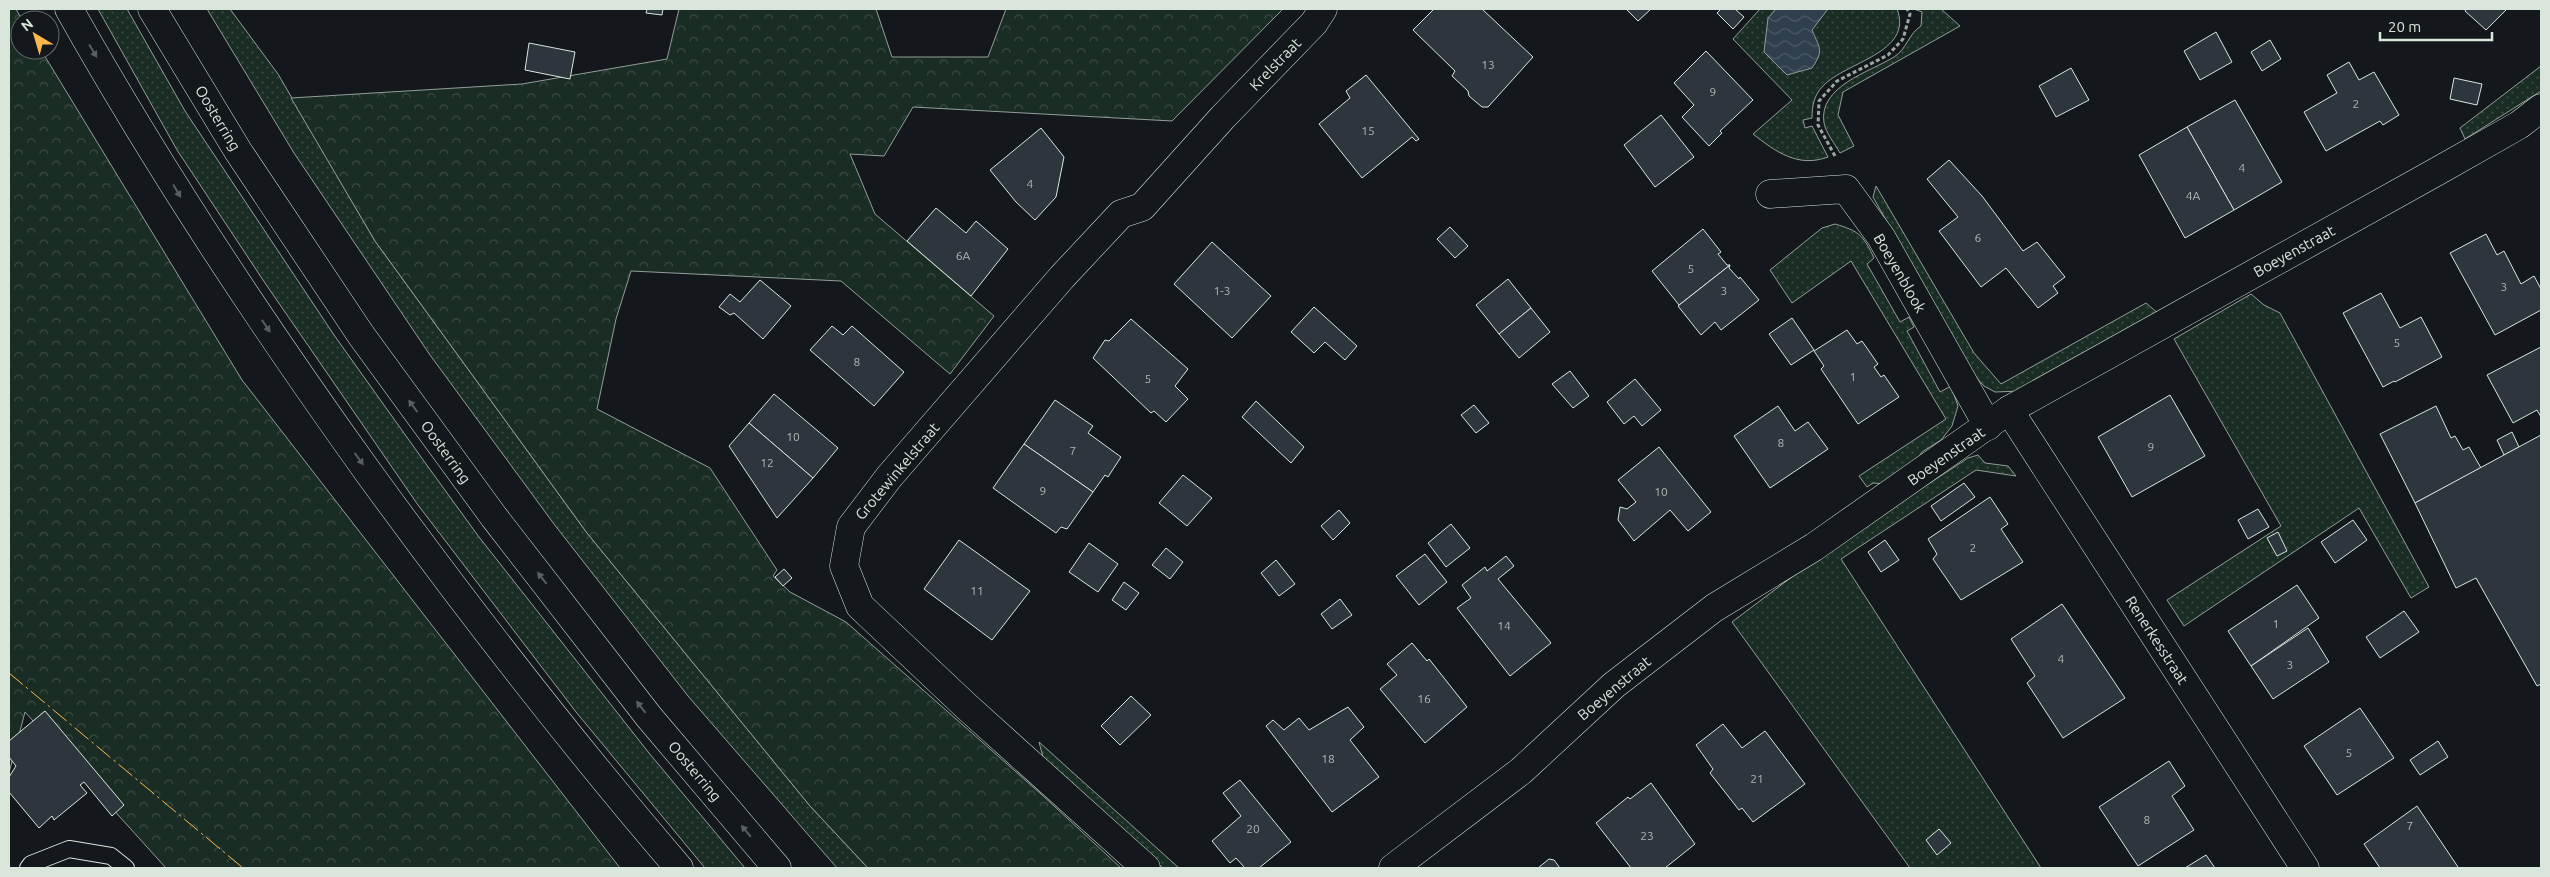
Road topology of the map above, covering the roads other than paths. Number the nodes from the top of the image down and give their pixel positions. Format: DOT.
graph roads {
  1 [pos="69,9"];
  2 [pos="152,9"];
  3 [pos="1323,9"];
  4 [pos="2541,108"];
  5 [pos="1223,117"];
  6 [pos="1770,194"];
  7 [pos="1999,418"];
  8 [pos="28,868"];
  9 [pos="126,868"];
  10 [pos="679,868"];
  11 [pos="778,868"];
  12 [pos="1146,868"];
  13 [pos="1393,868"];
  14 [pos="2305,868"];
  1 -- 10 [label="street, one-way"];
  11 -- 2 [label="street, Oosterring, one-way"];
  3 -- 5 [label="street, Krelstraat"];
  4 -- 7 [label="street, Boeyenstraat"];
  5 -- 12 [label="street, Grotewinkelstraat"];
  6 -- 7 [label="street, Boeyenblook"];
  7 -- 13 [label="street, Boeyenstraat"];
  7 -- 14 [label="street, Renerkesstraat"];
  8 -- 9 [label="lane"];
}
